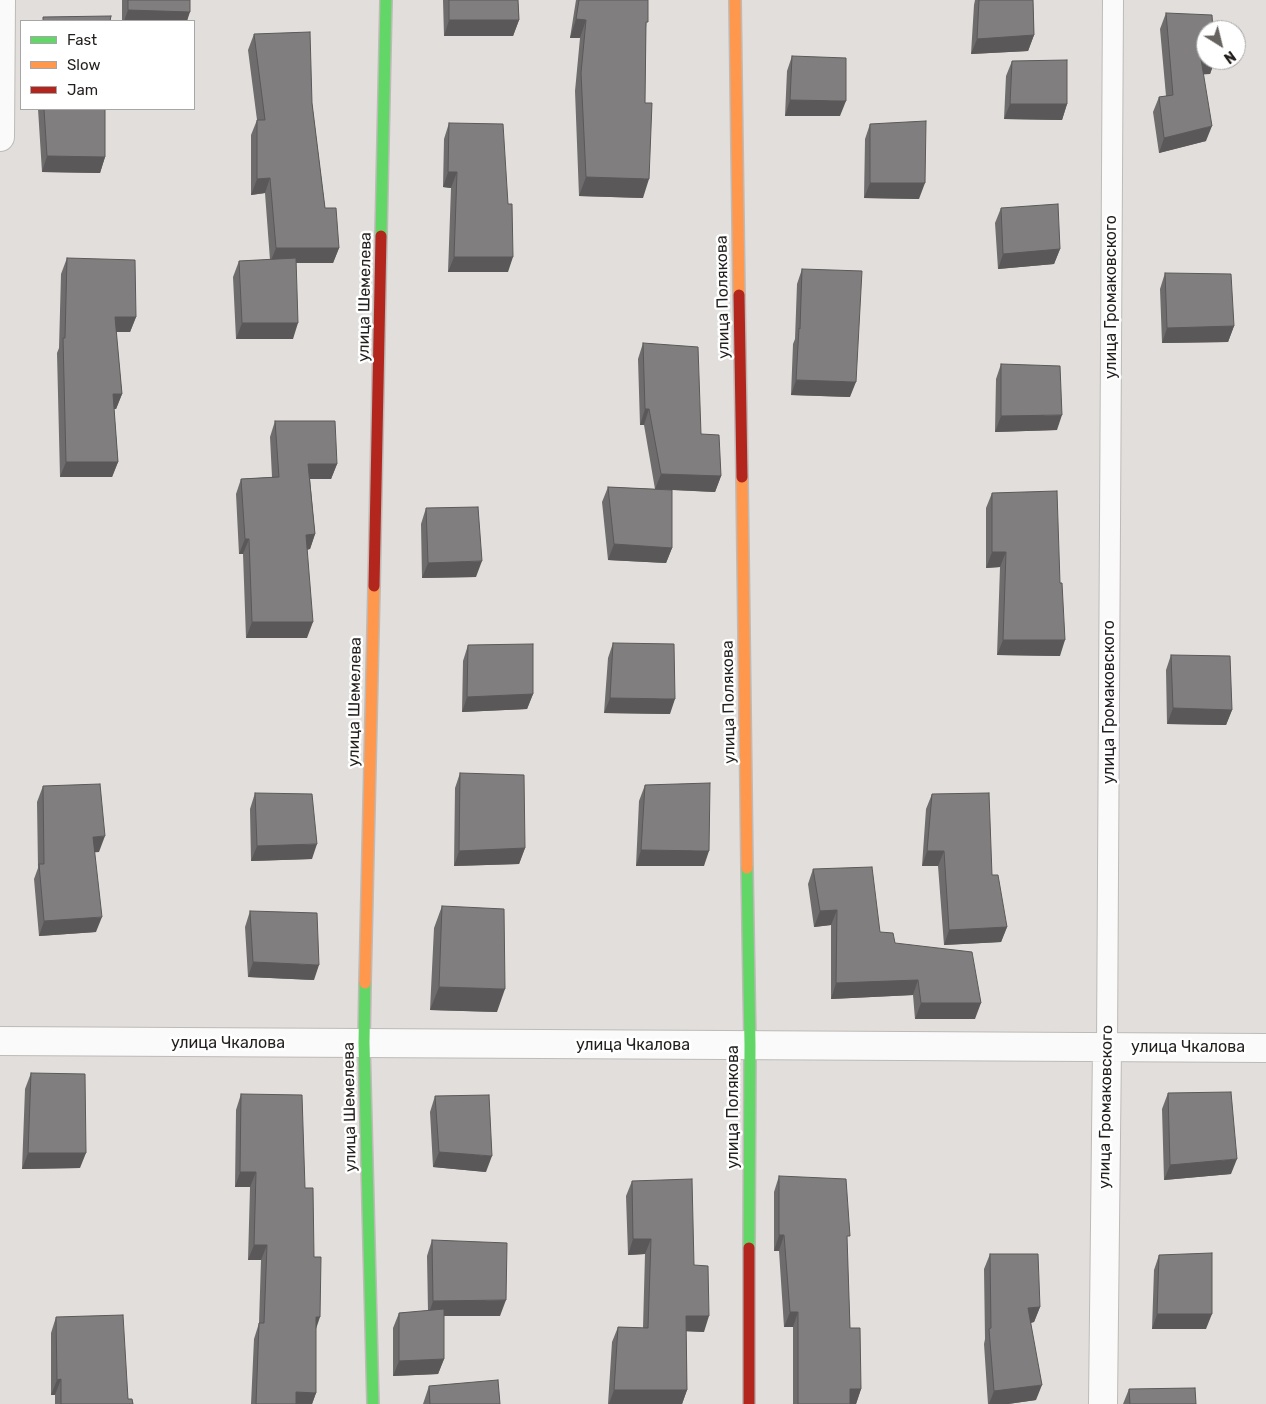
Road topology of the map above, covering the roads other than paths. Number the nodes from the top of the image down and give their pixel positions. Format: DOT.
graph roads {
  1 [pos="1,0"];
  2 [pos="386,0"];
  3 [pos="735,0"];
  4 [pos="1113,0"];
  5 [pos="0,137"];
  6 [pos="0,1042"];
  7 [pos="364,1043"];
  8 [pos="750,1045"];
  9 [pos="1107,1047"];
  10 [pos="1266,1048"];
  11 [pos="373,1404"];
  12 [pos="749,1404"];
  13 [pos="1103,1404"];
  1 -- 5 [label="street"];
  2 -- 7 [label="street, улица Шемелева"];
  3 -- 8 [label="street, улица Полякова"];
  4 -- 9 [label="lane, улица Громаковского"];
  6 -- 7 [label="street, улица Чкалова"];
  7 -- 8 [label="street, улица Чкалова"];
  7 -- 11 [label="street, улица Шемелева"];
  8 -- 9 [label="street, улица Чкалова"];
  8 -- 12 [label="street, улица Полякова"];
  9 -- 10 [label="street, улица Чкалова"];
  9 -- 13 [label="street, улица Громаковского"];
}
